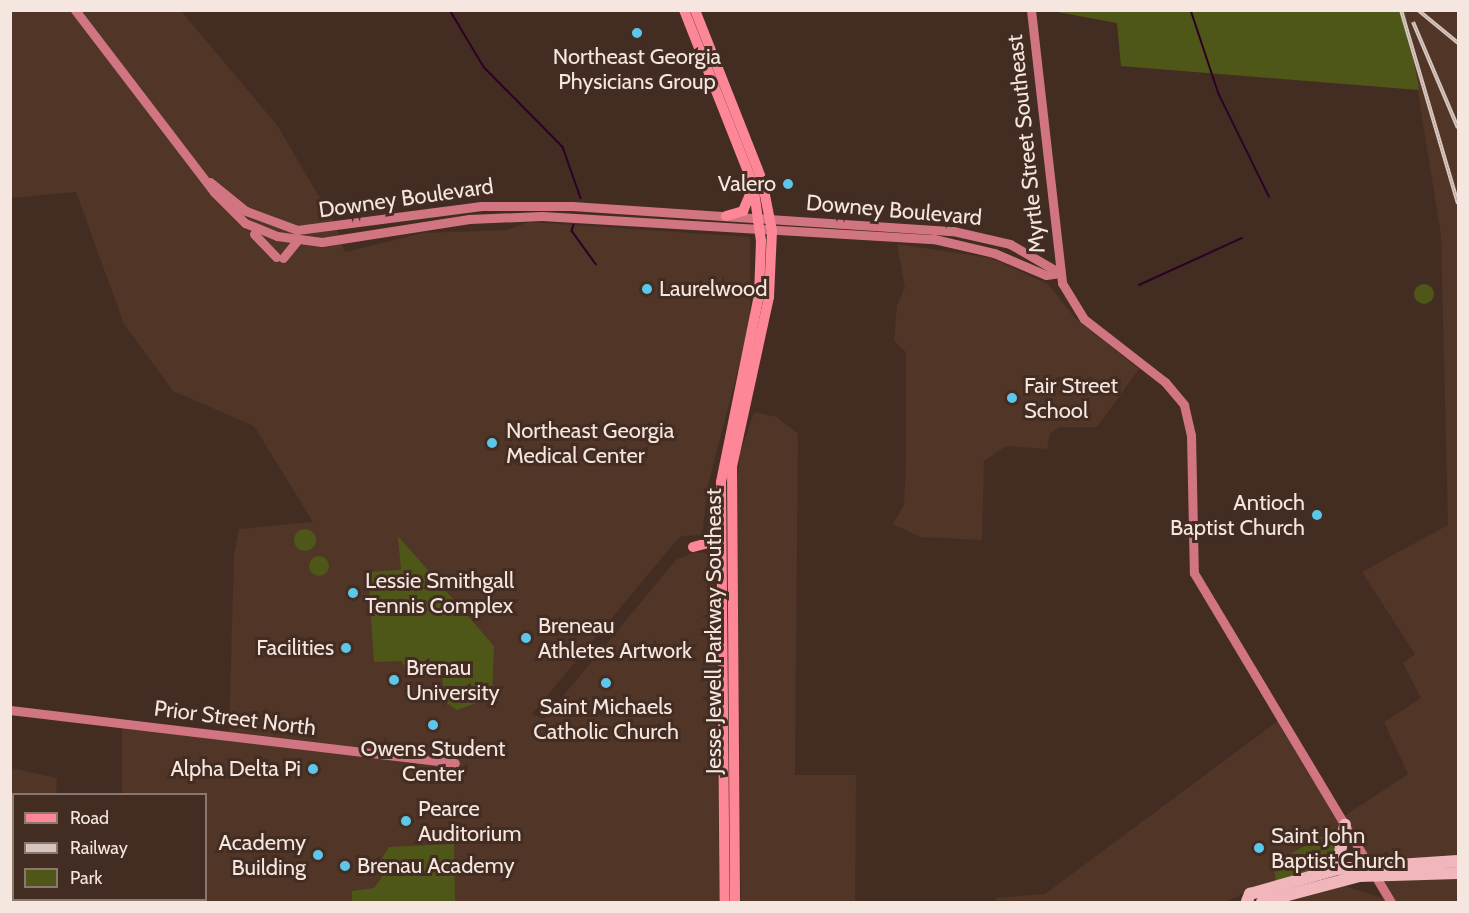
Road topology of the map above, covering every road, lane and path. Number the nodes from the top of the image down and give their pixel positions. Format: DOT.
graph roads {
  1 [pos="75,10"];
  2 [pos="684,10"];
  3 [pos="695,10"];
  4 [pos="1031,10"];
  5 [pos="209,181"];
  6 [pos="753,184"];
  7 [pos="236,215"];
  8 [pos="726,216"];
  9 [pos="771,219"];
  10 [pos="390,220"];
  11 [pos="373,223"];
  12 [pos="760,224"];
  13 [pos="772,231"];
  14 [pos="376,234"];
  15 [pos="358,237"];
  16 [pos="297,241"];
  17 [pos="1060,273"];
  18 [pos="721,482"];
  19 [pos="693,547"];
  20 [pos="10,710"];
  21 [pos="455,763"];
  22 [pos="1345,825"];
  23 [pos="1458,861"];
  24 [pos="1366,864"];
  25 [pos="1338,869"];
  26 [pos="1458,873"];
  27 [pos="1374,876"];
  28 [pos="1247,902"];
  29 [pos="725,903"];
  30 [pos="735,903"];
  31 [pos="1262,903"];
  32 [pos="1391,903"];
  1 -- 5 [label="main road"];
  2 -- 6 [label="main road, Jesse Jewell Parkway Southeast"];
  3 -- 9 [label="main road, Jesse Jewell Parkway Southeast"];
  4 -- 17 [label="main road, Myrtle Street Southeast"];
  5 -- 7 [label="main road, Downey Boulevard"];
  5 -- 11 [label="main road, Downey Boulevard"];
  6 -- 8 [label="main road"];
  6 -- 12 [label="main road, Jesse Jewell Parkway Southeast"];
  7 -- 16 [label="main road, Downey Boulevard"];
  7 -- 16 [label="main road"];
  8 -- 10 [label="main road, Downey Boulevard"];
  8 -- 12 [label="main road, Downey Boulevard"];
  9 -- 12 [label="main road, Downey Boulevard"];
  9 -- 13 [label="main road, Jesse Jewell Parkway Southeast"];
  9 -- 17 [label="main road, Downey Boulevard"];
  10 -- 11 [label="main road, Downey Boulevard"];
  10 -- 14 [label="main road"];
  11 -- 15 [label="main road"];
  12 -- 13 [label="main road, Downey Boulevard"];
  12 -- 14 [label="main road, Downey Boulevard"];
  12 -- 18 [label="main road, Jesse Jewell Parkway Southeast"];
  13 -- 17 [label="main road, Downey Boulevard"];
  13 -- 30 [label="main road, Jesse Jewell Parkway Southeast"];
  14 -- 15 [label="main road, Downey Boulevard"];
  15 -- 16 [label="main road, Downey Boulevard"];
  17 -- 22 [label="main road, Myrtle Street Southeast"];
  18 -- 19 [label="main road"];
  18 -- 29 [label="main road, Jesse Jewell Parkway Southeast"];
  20 -- 21 [label="main road, Prior Street North"];
  22 -- 24 [label="main road, Myrtle Street Southeast"];
  22 -- 25 [label="highway"];
  23 -- 24 [label="highway"];
  24 -- 25 [label="highway"];
  24 -- 27 [label="main road, Myrtle Street Southeast"];
  25 -- 28 [label="highway"];
  26 -- 27 [label="highway"];
  27 -- 31 [label="highway"];
  27 -- 32 [label="main road, Myrtle Street Southeast"];
}
